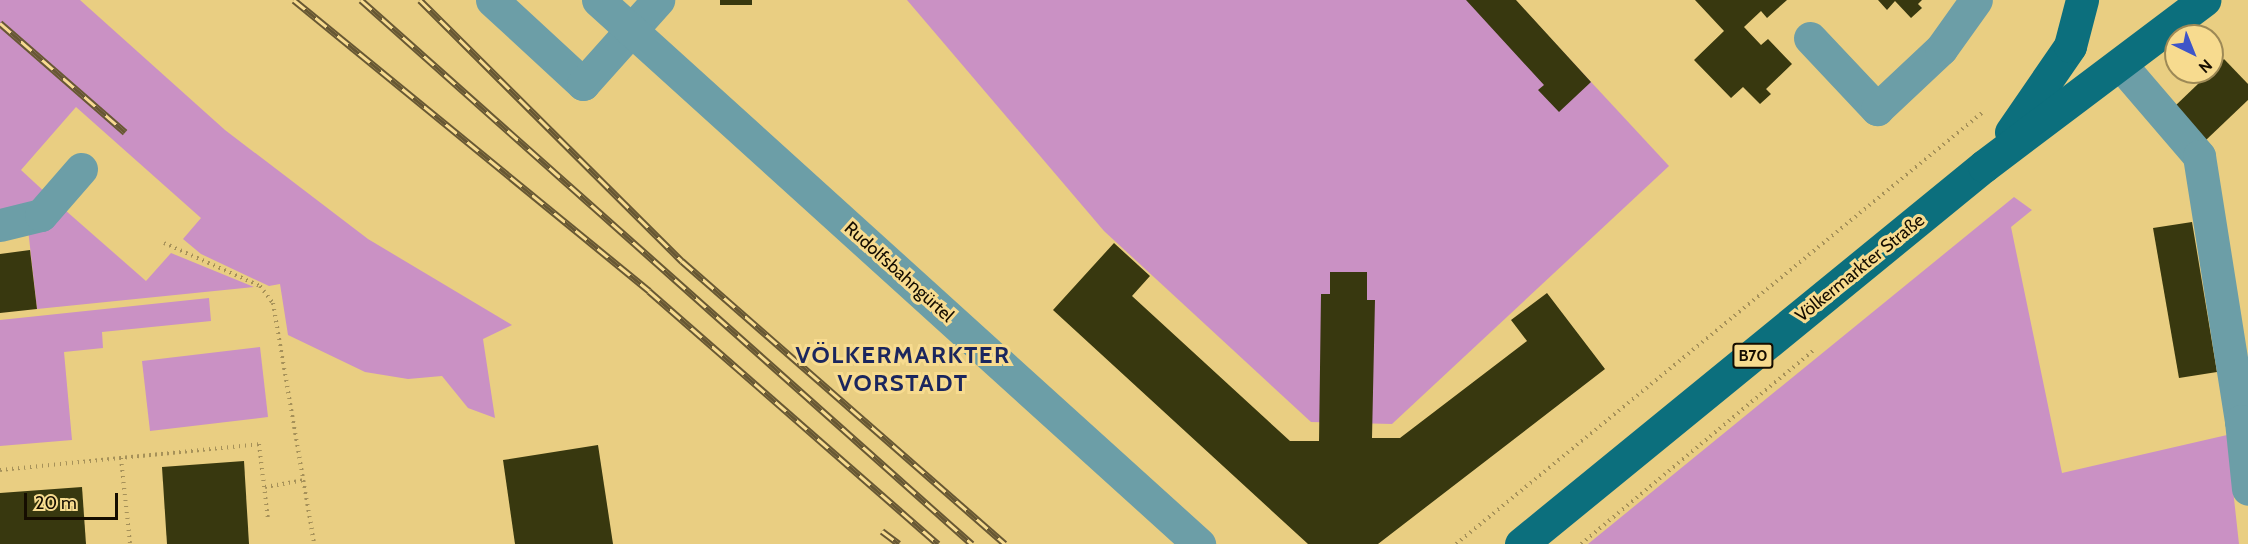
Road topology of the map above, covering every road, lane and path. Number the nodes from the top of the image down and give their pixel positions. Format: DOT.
graph roads {
  1 [pos="492,0"];
  2 [pos="598,0"];
  3 [pos="658,0"];
  4 [pos="1976,0"];
  5 [pos="2082,0"];
  6 [pos="2204,0"];
  7 [pos="632,32"];
  8 [pos="1810,38"];
  9 [pos="2121,64"];
  10 [pos="1987,108"];
  11 [pos="1984,166"];
  12 [pos="81,169"];
  13 [pos="0,225"];
  14 [pos="164,243"];
  15 [pos="2245,426"];
  16 [pos="121,458"];
  17 [pos="0,470"];
  18 [pos="303,480"];
  19 [pos="265,487"];
  20 [pos="2248,489"];
  21 [pos="268,520"];
  22 [pos="130,544"];
  23 [pos="314,544"];
  24 [pos="1199,544"];
  25 [pos="1456,544"];
  26 [pos="1521,544"];
  1 -- 7 [label="street"];
  2 -- 7 [label="street, Rudolfsbahngürtel"];
  3 -- 7 [label="street"];
  4 -- 8 [label="street"];
  5 -- 11 [label="main road, B70"];
  6 -- 9 [label="main road, Völkermarkter Straße / B70"];
  7 -- 24 [label="street, Rudolfsbahngürtel"];
  9 -- 11 [label="main road, Völkermarkter Straße / B70"];
  9 -- 15 [label="street"];
  10 -- 25 [label="path"];
  11 -- 26 [label="main road, Völkermarkter Straße / B70"];
  12 -- 13 [label="street"];
  14 -- 18 [label="path"];
  15 -- 20 [label="street"];
  16 -- 17 [label="path"];
  16 -- 19 [label="path"];
  16 -- 22 [label="path"];
  18 -- 19 [label="path"];
  18 -- 23 [label="path"];
  19 -- 21 [label="path"];
}
